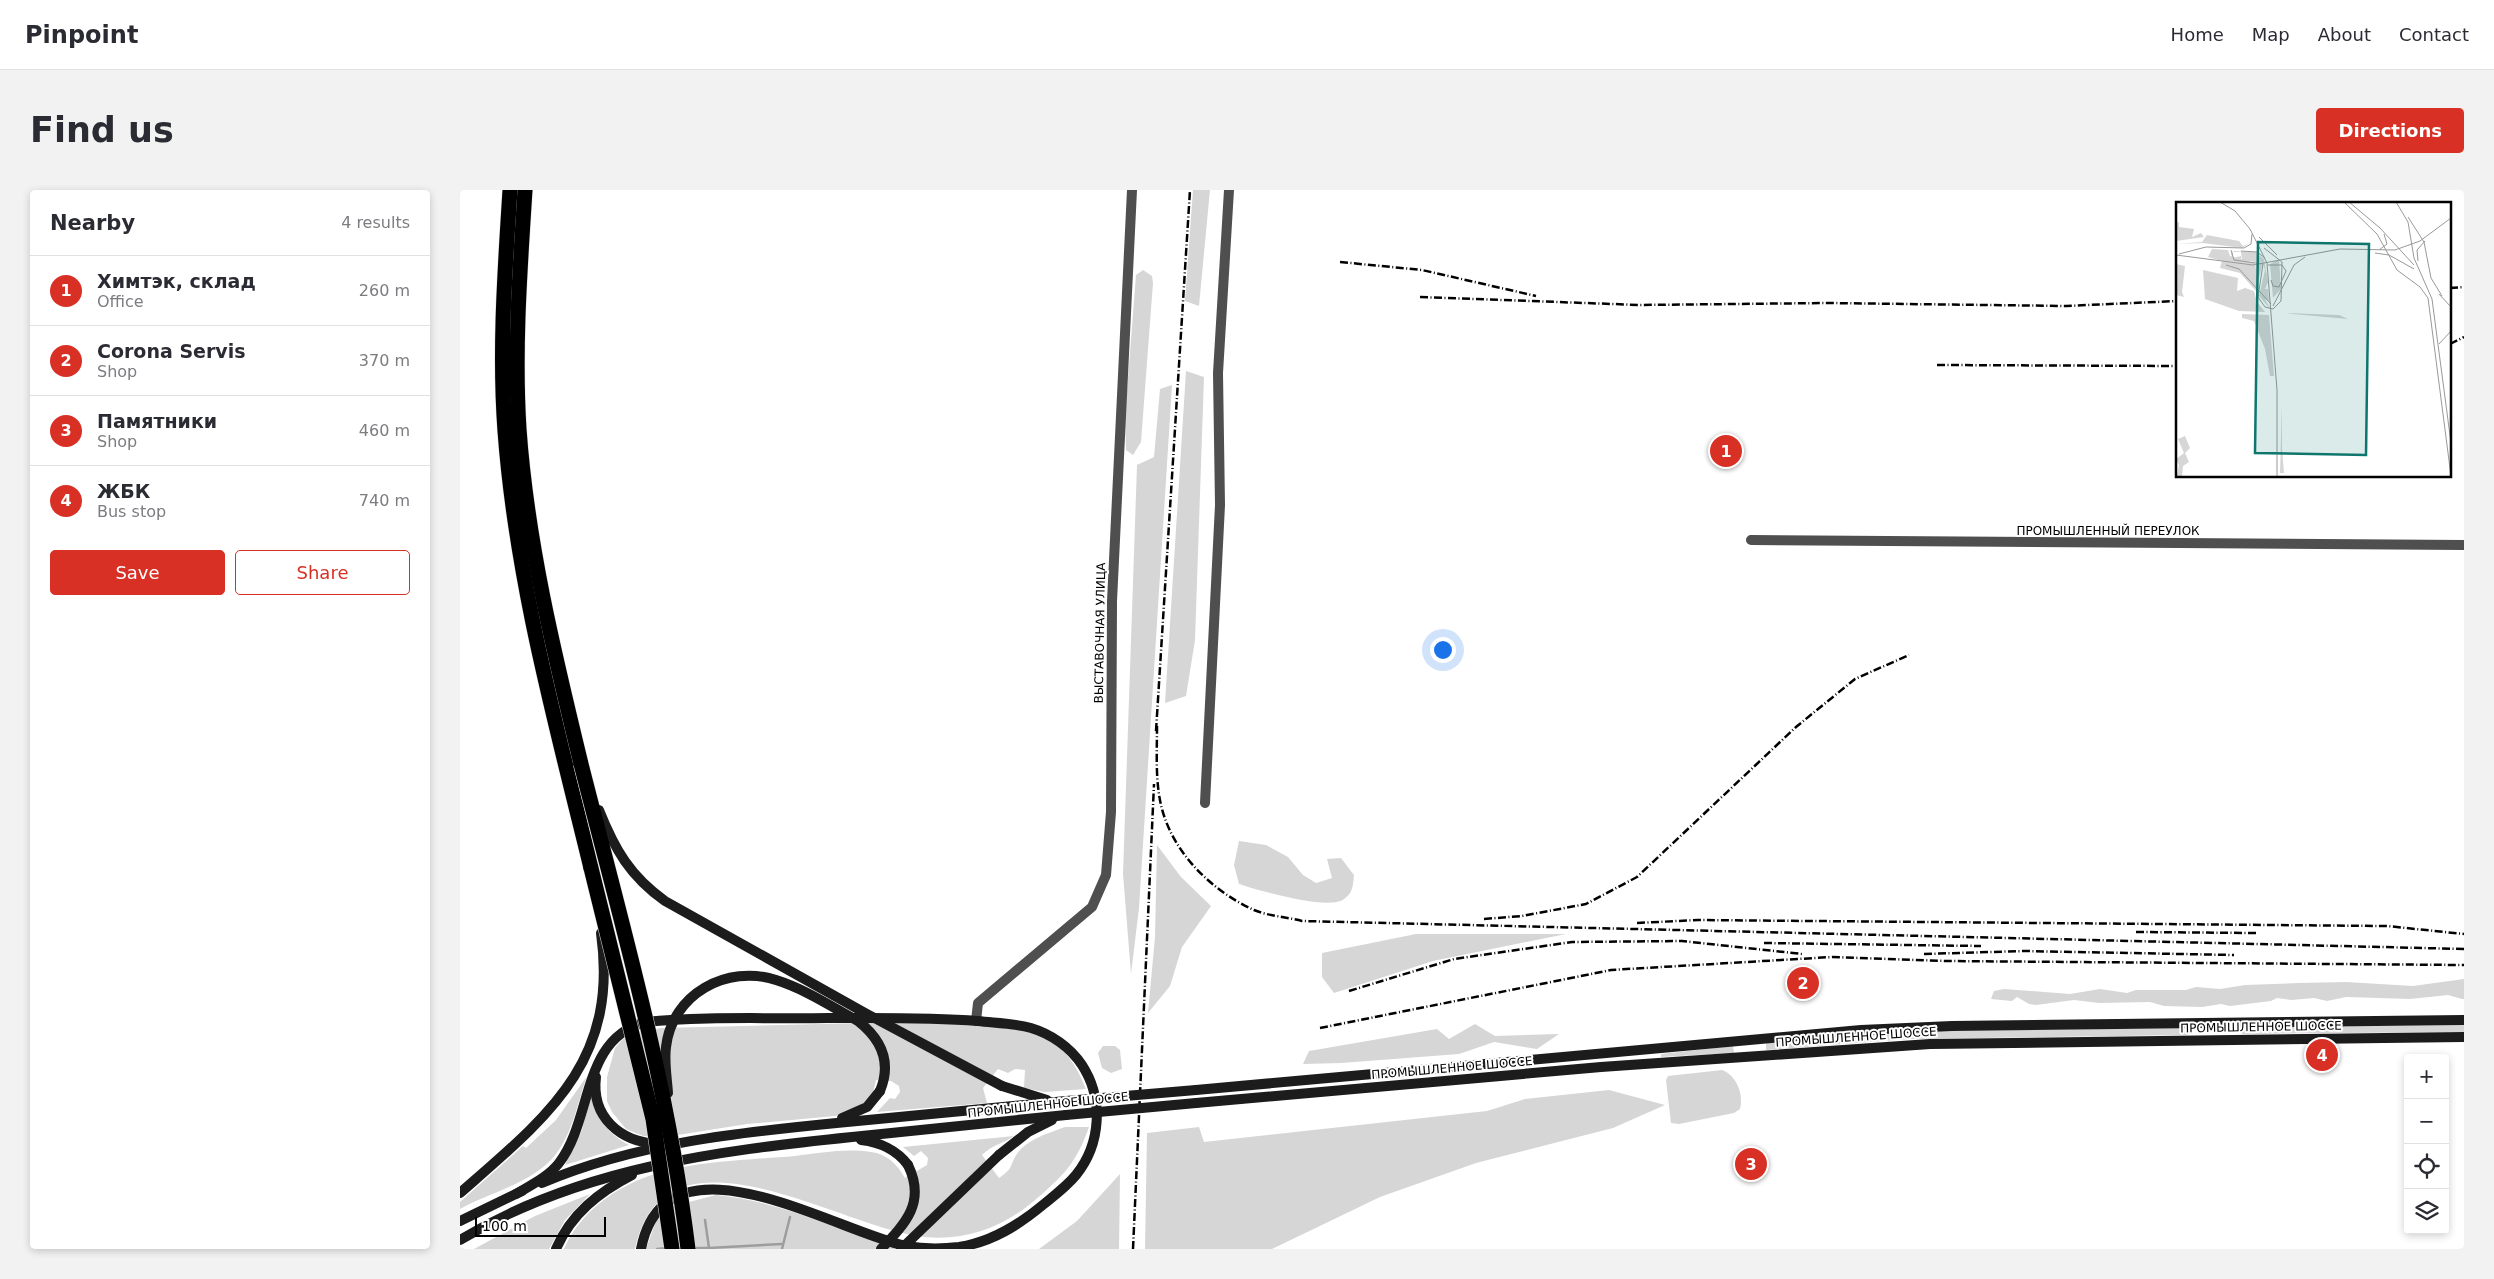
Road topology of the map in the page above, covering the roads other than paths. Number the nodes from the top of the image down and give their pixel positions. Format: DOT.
graph roads {
  1 [pos="510,190"];
  2 [pos="525,190"];
  3 [pos="1132,190"];
  4 [pos="1229,190"];
  5 [pos="1752,540"];
  6 [pos="2464,546"];
  7 [pos="581,764"];
  8 [pos="1205,804"];
  9 [pos="591,868"];
  10 [pos="2464,1020"];
  11 [pos="976,1021"];
  12 [pos="2222,1022"];
  13 [pos="2464,1037"];
  14 [pos="1741,1040"];
  15 [pos="2222,1040"];
  16 [pos="1742,1058"];
  17 [pos="599,1065"];
  18 [pos="1066,1101"];
  19 [pos="1066,1115"];
  20 [pos="814,1125"];
  21 [pos="845,1138"];
  22 [pos="677,1146"];
  23 [pos="656,1164"];
  24 [pos="460,1193"];
  25 [pos="516,1194"];
  26 [pos="460,1221"];
  27 [pos="460,1240"];
  28 [pos="556,1249"];
  29 [pos="641,1249"];
  30 [pos="672,1249"];
  31 [pos="688,1249"];
  32 [pos="880,1249"];
  33 [pos="901,1249"];
  1 -- 9 [label="highway"];
  2 -- 7 [label="highway"];
  3 -- 11 [label="street, ВЫСТАВОЧНАЯ УЛИЦА"];
  4 -- 8 [label="street"];
  5 -- 6 [label="street, ПРОМЫШЛЕННЫЙ ПЕРЕУЛОК"];
  7 -- 18 [label="main road, bridge"];
  7 -- 22 [label="highway, bridge"];
  9 -- 24 [label="main road, bridge"];
  9 -- 30 [label="highway, bridge"];
  10 -- 12 [label="main road, ПРОМЫШЛЕННОЕ ШОССЕ"];
  11 -- 17 [label="main road"];
  11 -- 29 [label="main road"];
  12 -- 14 [label="main road, ПРОМЫШЛЕННОЕ ШОССЕ"];
  12 -- 15 [label="main road"];
  13 -- 15 [label="main road, ПРОМЫШЛЕННОЕ ШОССЕ"];
  14 -- 16 [label="main road"];
  14 -- 18 [label="main road, ПРОМЫШЛЕННОЕ ШОССЕ, bridge"];
  15 -- 16 [label="main road, ПРОМЫШЛЕННОЕ ШОССЕ"];
  16 -- 19 [label="main road, ПРОМЫШЛЕННОЕ ШОССЕ, bridge"];
  17 -- 22 [label="main road"];
  17 -- 25 [label="main road"];
  18 -- 20 [label="main road, ПРОМЫШЛЕННОЕ ШОССЕ"];
  19 -- 21 [label="main road, ПРОМЫШЛЕННОЕ ШОССЕ"];
  19 -- 33 [label="main road, bridge"];
  20 -- 22 [label="main road, ПРОМЫШЛЕННОЕ ШОССЕ"];
  20 -- 22 [label="main road, bridge"];
  21 -- 23 [label="main road, ПРОМЫШЛЕННОЕ ШОССЕ"];
  21 -- 32 [label="main road, bridge"];
  22 -- 25 [label="main road, ПРОМЫШЛЕННОЕ ШОССЕ"];
  22 -- 31 [label="highway, bridge"];
  23 -- 27 [label="main road, ПРОМЫШЛЕННОЕ ШОССЕ"];
  23 -- 28 [label="main road"];
  25 -- 26 [label="main road, ПРОМЫШЛЕННОЕ ШОССЕ"];
}
